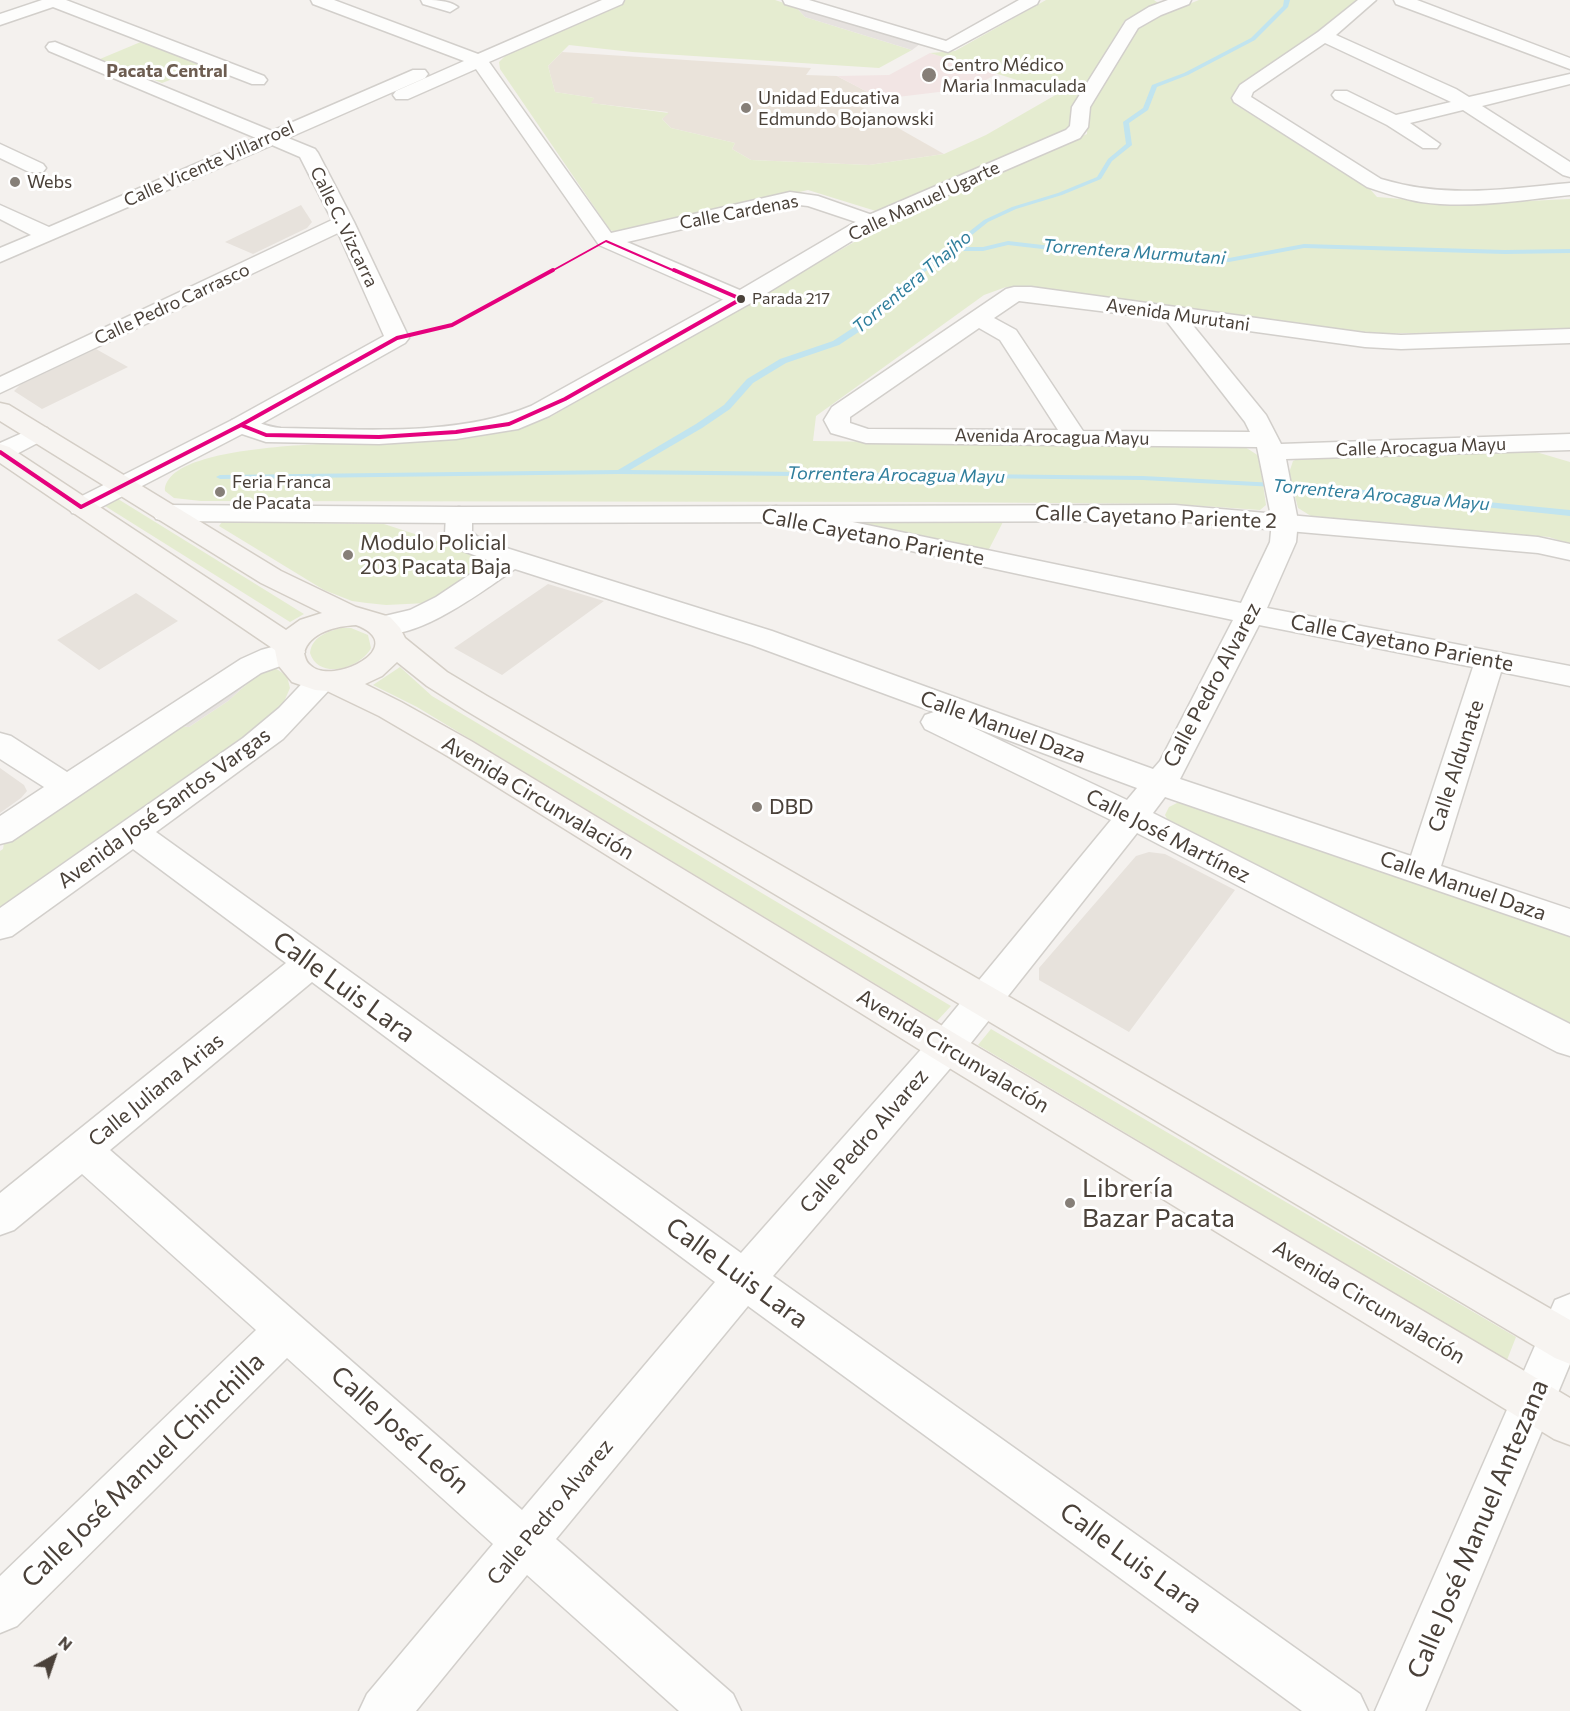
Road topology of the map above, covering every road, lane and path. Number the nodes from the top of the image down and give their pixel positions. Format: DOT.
graph roads {
  1 [pos="320,0"];
  2 [pos="429,0"];
  3 [pos="616,0"];
  4 [pos="791,0"];
  5 [pos="1031,0"];
  6 [pos="1183,0"];
  7 [pos="1368,0"];
  8 [pos="1402,0"];
  9 [pos="54,1"];
  10 [pos="450,7"];
  11 [pos="0,20"];
  12 [pos="1324,36"];
  13 [pos="55,47"];
  14 [pos="479,61"];
  15 [pos="1570,64"];
  16 [pos="419,74"];
  17 [pos="1570,79"];
  18 [pos="258,80"];
  19 [pos="1341,94"];
  20 [pos="1467,103"];
  21 [pos="1394,121"];
  22 [pos="281,141"];
  23 [pos="1431,144"];
  24 [pos="0,150"];
  25 [pos="36,168"];
  26 [pos="1570,171"];
  27 [pos="1570,189"];
  28 [pos="0,211"];
  29 [pos="871,221"];
  30 [pos="344,222"];
  31 [pos="48,235"];
  32 [pos="606,241"];
  33 [pos="0,256"];
  34 [pos="741,299"];
  35 [pos="1173,315"];
  36 [pos="978,318"];
  37 [pos="1570,336"];
  38 [pos="0,386"];
  39 [pos="0,410"];
  40 [pos="241,424"];
  41 [pos="840,428"];
  42 [pos="38,433"];
  43 [pos="1075,437"];
  44 [pos="1570,441"];
  45 [pos="1269,446"];
  46 [pos="0,453"];
  47 [pos="121,485"];
  48 [pos="81,507"];
  49 [pos="165,513"];
  50 [pos="776,514"];
  51 [pos="459,515"];
  52 [pos="1285,521"];
  53 [pos="1570,552"];
  54 [pos="511,559"];
  55 [pos="1250,614"];
  56 [pos="351,616"];
  57 [pos="387,634"];
  58 [pos="762,638"];
  59 [pos="290,649"];
  60 [pos="1490,660"];
  61 [pos="1570,676"];
  62 [pos="328,682"];
  63 [pos="0,744"];
  64 [pos="1158,783"];
  65 [pos="67,787"];
  66 [pos="1131,816"];
  67 [pos="0,832"];
  68 [pos="133,832"];
  69 [pos="1422,873"];
  70 [pos="1570,923"];
  71 [pos="0,927"];
  72 [pos="311,963"];
  73 [pos="985,1000"];
  74 [pos="1570,1041"];
  75 [pos="946,1047"];
  76 [pos="82,1150"];
  77 [pos="0,1217"];
  78 [pos="744,1279"];
  79 [pos="286,1330"];
  80 [pos="1567,1332"];
  81 [pos="1531,1401"];
  82 [pos="1570,1423"];
  83 [pos="525,1541"];
  84 [pos="0,1609"];
  85 [pos="384,1711"];
  86 [pos="716,1711"];
  87 [pos="1343,1711"];
  88 [pos="1400,1711"];
  1 -- 14 [label="street"];
  2 -- 10 [label="street"];
  3 -- 14 [label="street, Calle Vicente Villarroel"];
  4 -- 5 [label="street"];
  6 -- 29 [label="street, Calle Manuel Ugarte"];
  7 -- 12 [label="street"];
  8 -- 15 [label="street"];
  9 -- 11 [label="street"];
  9 -- 18 [label="street"];
  12 -- 20 [label="street"];
  12 -- 27 [label="street"];
  13 -- 22 [label="street, Calle C. Vizcarra"];
  14 -- 22 [label="street, Calle Vicente Villarroel"];
  14 -- 32 [label="street"];
  16 -- 22 [label="street, Calle Vicente Villarroel"];
  17 -- 20 [label="street"];
  19 -- 21 [label="street"];
  20 -- 21 [label="street"];
  20 -- 26 [label="street"];
  21 -- 23 [label="street"];
  22 -- 30 [label="street, Calle C. Vizcarra"];
  22 -- 31 [label="street, Calle Vicente Villarroel"];
  24 -- 25 [label="street"];
  28 -- 31 [label="street"];
  29 -- 32 [label="street, Calle Cardenas"];
  29 -- 34 [label="street, Calle Manuel Ugarte"];
  30 -- 38 [label="street, Calle Pedro Carrasco"];
  30 -- 40 [label="street, Calle C. Vizcarra"];
  31 -- 33 [label="street, Calle Vicente Villarroel"];
  32 -- 34 [label="street"];
  34 -- 40 [label="street, Calle Manuel Ugarte"];
  35 -- 36 [label="street, Avenida Murutani"];
  35 -- 37 [label="street, Avenida Murutani"];
  35 -- 45 [label="street, Calle Pedro Alvarez"];
  36 -- 41 [label="street, Avenida Murutani"];
  36 -- 43 [label="street"];
  39 -- 42 [label="main road"];
  40 -- 47 [label="street"];
  41 -- 43 [label="street, Avenida Arocagua Mayu"];
  42 -- 46 [label="street"];
  42 -- 47 [label="main road"];
  43 -- 45 [label="street, Avenida Arocagua Mayu"];
  44 -- 45 [label="street, Calle Arocagua Mayu"];
  45 -- 52 [label="street, Calle Pedro Alvarez"];
  46 -- 48 [label="main road"];
  47 -- 48 [label="street"];
  47 -- 49 [label="main road"];
  48 -- 59 [label="main road"];
  49 -- 51 [label="street, Calle Cayetano Pariente"];
  49 -- 56 [label="main road"];
  50 -- 51 [label="street, Calle Cayetano Pariente"];
  50 -- 52 [label="street, Calle Cayetano Pariente 2"];
  50 -- 55 [label="street, Calle Cayetano Pariente"];
  51 -- 54 [label="street, Calle Manuel Daza"];
  52 -- 53 [label="street, Calle Cayetano Pariente 2"];
  52 -- 55 [label="street, Calle Pedro Alvarez"];
  54 -- 57 [label="street"];
  54 -- 58 [label="street, Calle Manuel Daza"];
  55 -- 60 [label="street, Calle Cayetano Pariente"];
  55 -- 64 [label="street, Calle Pedro Alvarez"];
  56 -- 57 [label="main road"];
  56 -- 59 [label="main road"];
  57 -- 62 [label="main road"];
  57 -- 73 [label="main road"];
  58 -- 64 [label="street, Calle Manuel Daza"];
  58 -- 66 [label="street, Calle José Martínez"];
  59 -- 62 [label="main road"];
  59 -- 65 [label="street"];
  60 -- 61 [label="street, Calle Cayetano Pariente"];
  60 -- 69 [label="street, Calle Aldunate"];
  62 -- 68 [label="street, Avenida José Santos Vargas"];
  62 -- 75 [label="main road, Avenida Circunvalación"];
  63 -- 65 [label="street"];
  64 -- 66 [label="street, Calle Pedro Alvarez"];
  64 -- 69 [label="street, Calle Manuel Daza"];
  65 -- 67 [label="street"];
  66 -- 73 [label="street, Calle Pedro Alvarez"];
  66 -- 74 [label="street, Calle José Martínez"];
  68 -- 71 [label="street, Avenida José Santos Vargas"];
  68 -- 72 [label="street, Calle Luis Lara"];
  69 -- 70 [label="street, Calle Manuel Daza"];
  72 -- 76 [label="street, Calle Juliana Arias"];
  72 -- 78 [label="street, Calle Luis Lara"];
  73 -- 75 [label="street, Calle Pedro Alvarez"];
  73 -- 80 [label="main road"];
  75 -- 78 [label="street, Calle Pedro Alvarez"];
  75 -- 81 [label="main road, Avenida Circunvalación"];
  76 -- 77 [label="street, Calle Juliana Arias"];
  76 -- 79 [label="street, Calle José León"];
  78 -- 83 [label="street, Calle Pedro Alvarez"];
  78 -- 87 [label="street, Calle Luis Lara"];
  79 -- 83 [label="street, Calle José León"];
  79 -- 84 [label="street, Calle José Manuel Chinchilla"];
  80 -- 81 [label="street, Calle José Manuel Antezana"];
  81 -- 82 [label="main road, Avenida Circunvalación"];
  81 -- 88 [label="street, Calle José Manuel Antezana"];
  83 -- 85 [label="street, Calle Pedro Alvarez"];
  83 -- 86 [label="street, Calle José León"];
}
